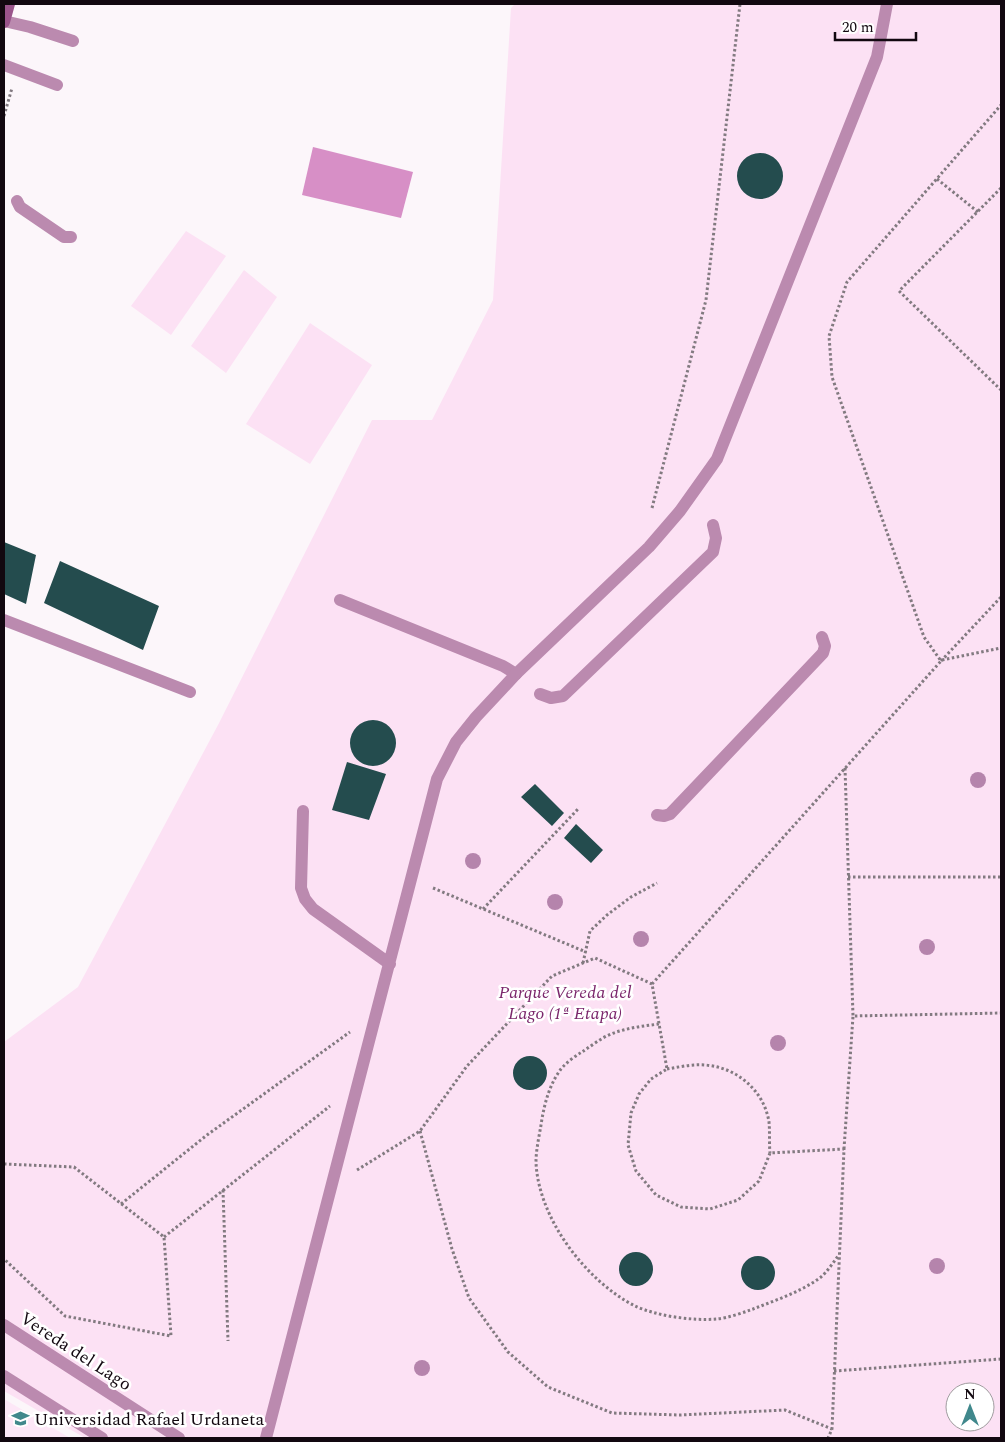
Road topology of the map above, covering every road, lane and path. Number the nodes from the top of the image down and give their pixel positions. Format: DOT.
graph roads {
  1 [pos="9,4"];
  2 [pos="740,4"];
  3 [pos="887,4"];
  4 [pos="4,22"];
  5 [pos="73,41"];
  6 [pos="4,65"];
  7 [pos="57,85"];
  8 [pos="1001,105"];
  9 [pos="937,179"];
  10 [pos="1001,188"];
  11 [pos="17,201"];
  12 [pos="978,212"];
  13 [pos="71,237"];
  14 [pos="1001,390"];
  15 [pos="652,508"];
  16 [pos="713,526"];
  17 [pos="1001,597"];
  18 [pos="340,600"];
  19 [pos="4,620"];
  20 [pos="822,637"];
  21 [pos="1001,648"];
  22 [pos="941,661"];
  23 [pos="516,674"];
  24 [pos="190,692"];
  25 [pos="540,694"];
  26 [pos="845,768"];
  27 [pos="580,808"];
  28 [pos="303,810"];
  29 [pos="657,815"];
  30 [pos="848,877"];
  31 [pos="1001,877"];
  32 [pos="657,883"];
  33 [pos="433,888"];
  34 [pos="483,909"];
  35 [pos="586,952"];
  36 [pos="584,963"];
  37 [pos="390,964"];
  38 [pos="652,984"];
  39 [pos="1001,1013"];
  40 [pos="852,1016"];
  41 [pos="658,1024"];
  42 [pos="354,1029"];
  43 [pos="666,1069"];
  44 [pos="335,1102"];
  45 [pos="420,1131"];
  46 [pos="844,1148"];
  47 [pos="770,1153"];
  48 [pos="4,1164"];
  49 [pos="356,1170"];
  50 [pos="223,1190"];
  51 [pos="121,1204"];
  52 [pos="164,1237"];
  53 [pos="839,1255"];
  54 [pos="4,1259"];
  55 [pos="4,1325"];
  56 [pos="228,1341"];
  57 [pos="1001,1359"];
  58 [pos="834,1371"];
  59 [pos="4,1376"];
  60 [pos="832,1429"];
  61 [pos="102,1438"];
  62 [pos="179,1438"];
  63 [pos="266,1438"];
  64 [pos="828,1438"];
  1 -- 4 [label="main road"];
  2 -- 15 [label="path"];
  3 -- 23 [label="street"];
  4 -- 5 [label="street"];
  6 -- 7 [label="street"];
  8 -- 9 [label="path"];
  9 -- 12 [label="path"];
  9 -- 22 [label="path"];
  10 -- 12 [label="path"];
  11 -- 13 [label="street"];
  12 -- 14 [label="path"];
  16 -- 25 [label="street"];
  17 -- 22 [label="path"];
  18 -- 23 [label="street"];
  19 -- 24 [label="street"];
  20 -- 29 [label="street"];
  21 -- 22 [label="path"];
  22 -- 26 [label="path"];
  23 -- 37 [label="street"];
  26 -- 30 [label="path"];
  26 -- 38 [label="path"];
  27 -- 34 [label="path"];
  28 -- 37 [label="street"];
  30 -- 31 [label="path"];
  30 -- 40 [label="path"];
  32 -- 35 [label="path"];
  33 -- 34 [label="path"];
  34 -- 35 [label="path"];
  35 -- 36 [label="path"];
  36 -- 38 [label="path"];
  36 -- 45 [label="path"];
  37 -- 63 [label="street"];
  38 -- 41 [label="path"];
  39 -- 40 [label="path"];
  40 -- 46 [label="path"];
  41 -- 43 [label="path"];
  41 -- 53 [label="path"];
  42 -- 51 [label="path"];
  43 -- 47 [label="path"];
  43 -- 47 [label="path"];
  44 -- 50 [label="path"];
  45 -- 49 [label="path"];
  45 -- 60 [label="path"];
  46 -- 47 [label="path"];
  46 -- 53 [label="path"];
  48 -- 51 [label="path"];
  50 -- 52 [label="path"];
  50 -- 56 [label="path"];
  51 -- 52 [label="path"];
  52 -- 54 [label="path"];
  53 -- 58 [label="path"];
  55 -- 62 [label="street, Vereda del Lago"];
  57 -- 58 [label="path"];
  58 -- 60 [label="path"];
  59 -- 61 [label="street"];
  60 -- 64 [label="path"];
}
